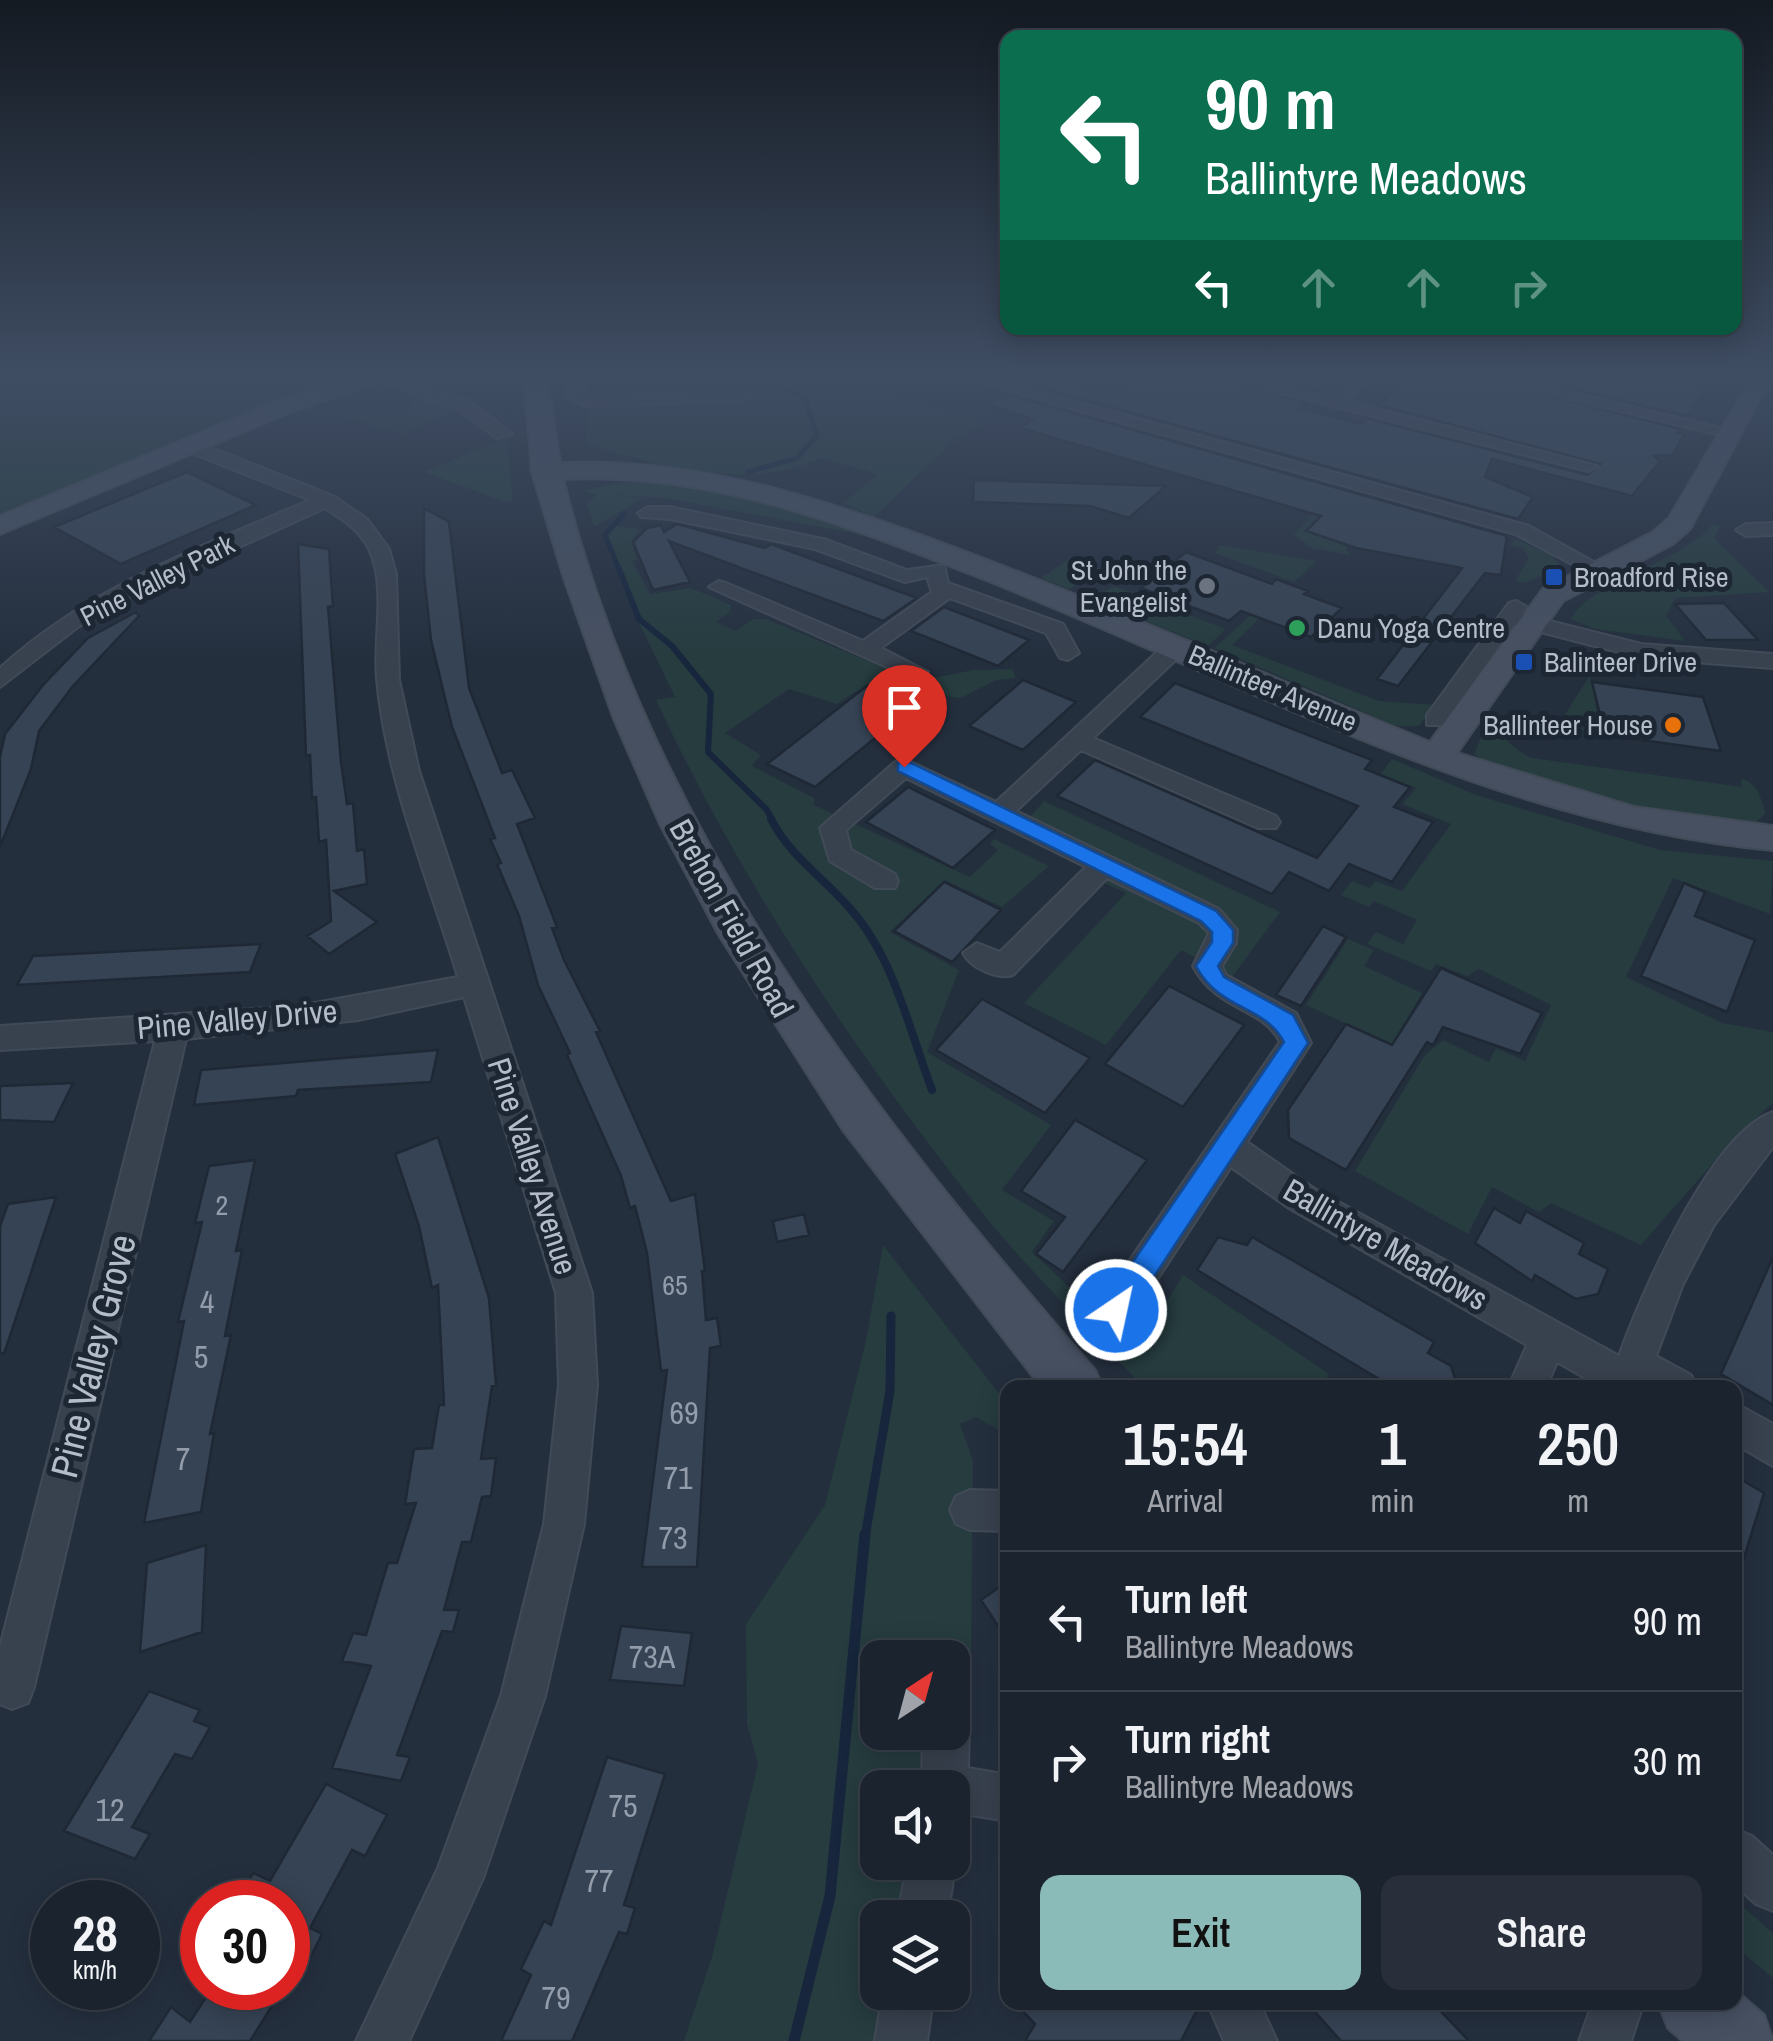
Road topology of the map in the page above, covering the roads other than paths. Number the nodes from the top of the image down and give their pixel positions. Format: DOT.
graph roads {
  1 [pos="139,469"];
  2 [pos="249,469"];
  3 [pos="1302,469"];
  4 [pos="1710,469"];
  5 [pos="606,470"];
  6 [pos="545,472"];
  7 [pos="647,474"];
  8 [pos="326,500"];
  9 [pos="554,502"];
  10 [pos="648,513"];
  11 [pos="0,526"];
  12 [pos="1773,529"];
  13 [pos="1746,530"];
  14 [pos="945,563"];
  15 [pos="1598,570"];
  16 [pos="719,586"];
  17 [pos="950,589"];
  18 [pos="1518,616"];
  19 [pos="1178,646"];
  20 [pos="864,650"];
  21 [pos="1068,653"];
  22 [pos="1773,661"];
  23 [pos="917,672"];
  24 [pos="0,680"];
  25 [pos="1076,739"];
  26 [pos="1436,758"];
  27 [pos="998,814"];
  28 [pos="1267,822"];
  29 [pos="1773,838"];
  30 [pos="1104,865"];
  31 [pos="885,880"];
  32 [pos="978,952"];
  33 [pos="472,984"];
  34 [pos="174,1026"];
  35 [pos="0,1038"];
  36 [pos="1770,1132"];
  37 [pos="1227,1146"];
  38 [pos="1106,1326"];
  39 [pos="1548,1338"];
  40 [pos="1630,1378"];
  41 [pos="1069,1380"];
  42 [pos="1530,1380"];
  43 [pos="1742,1426"];
  44 [pos="1773,1446"];
  45 [pos="12,1687"];
  46 [pos="970,1792"];
  47 [pos="1000,1797"];
  48 [pos="1742,1859"];
  49 [pos="1773,1887"];
  50 [pos="906,2010"];
  51 [pos="1236,2010"];
  52 [pos="1616,2010"];
  53 [pos="1703,2010"];
  54 [pos="382,2041"];
  55 [pos="901,2041"];
  56 [pos="1251,2041"];
  57 [pos="1604,2041"];
  58 [pos="1738,2041"];
  1 -- 11 [label="street"];
  2 -- 8 [label="street, Pine Valley Avenue"];
  3 -- 15 [label="street"];
  4 -- 15 [label="street"];
  5 -- 6 [label="street, Ballinteer Avenue"];
  5 -- 7 [label="street, Ballinteer Avenue"];
  6 -- 9 [label="street, Brehon Field Road"];
  7 -- 9 [label="street"];
  7 -- 14 [label="street, Ballinteer Avenue"];
  8 -- 24 [label="street, Pine Valley Park"];
  8 -- 33 [label="street, Pine Valley Avenue"];
  9 -- 41 [label="street, Brehon Field Road"];
  10 -- 14 [label="street"];
  12 -- 13 [label="street"];
  14 -- 17 [label="street"];
  14 -- 19 [label="street, Ballinteer Avenue"];
  15 -- 18 [label="street"];
  16 -- 20 [label="street"];
  17 -- 20 [label="street"];
  17 -- 21 [label="street"];
  18 -- 22 [label="street"];
  18 -- 26 [label="street"];
  19 -- 25 [label="street"];
  19 -- 26 [label="street, Ballinteer Avenue"];
  20 -- 23 [label="street"];
  25 -- 27 [label="street"];
  25 -- 28 [label="street"];
  26 -- 29 [label="street, Ballinteer Avenue"];
  27 -- 30 [label="street"];
  27 -- 31 [label="street"];
  30 -- 32 [label="street"];
  30 -- 37 [label="street"];
  33 -- 34 [label="street, Pine Valley Drive"];
  33 -- 54 [label="street, Pine Valley Avenue"];
  34 -- 35 [label="street, Pine Valley Drive"];
  34 -- 45 [label="street, Pine Valley Grove"];
  36 -- 40 [label="street"];
  37 -- 38 [label="street"];
  37 -- 39 [label="street, Ballintyre Meadows"];
  39 -- 40 [label="street, Ballintyre Meadows"];
  39 -- 42 [label="street"];
  43 -- 44 [label="street"];
  46 -- 47 [label="street"];
  48 -- 49 [label="street"];
  50 -- 55 [label="street"];
  51 -- 56 [label="street"];
  52 -- 57 [label="street"];
  53 -- 58 [label="street"];
}
